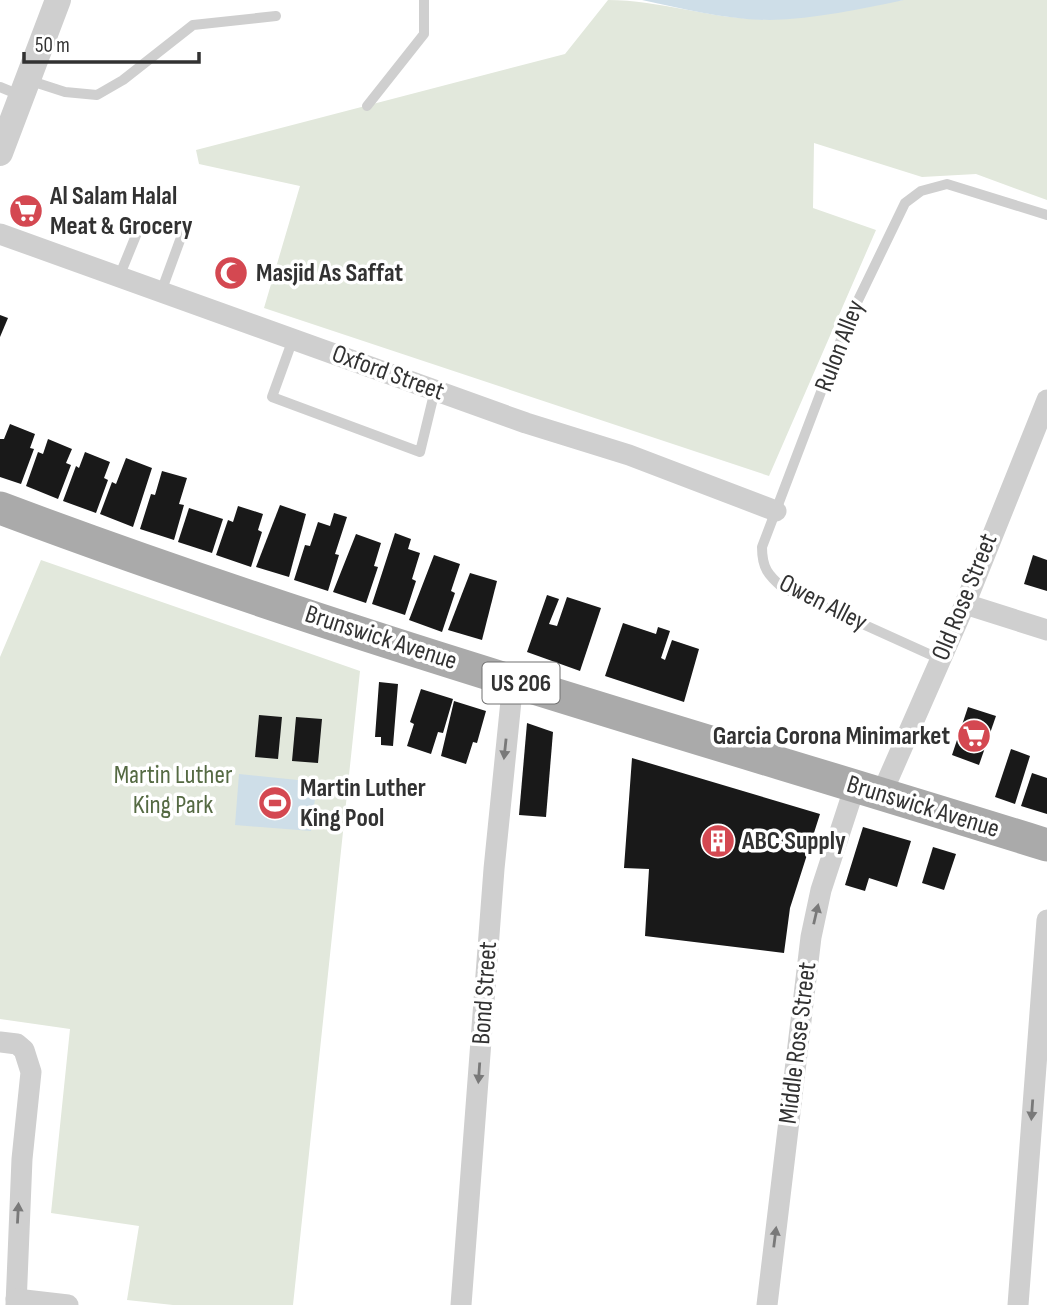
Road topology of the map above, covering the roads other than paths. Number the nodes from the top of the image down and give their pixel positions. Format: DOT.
graph roads {
  1 [pos="58,0"];
  2 [pos="424,0"];
  3 [pos="276,16"];
  4 [pos="17,88"];
  5 [pos="367,106"];
  6 [pos="0,153"];
  7 [pos="1047,215"];
  8 [pos="138,228"];
  9 [pos="183,232"];
  10 [pos="0,234"];
  11 [pos="119,277"];
  12 [pos="161,292"];
  13 [pos="293,339"];
  14 [pos="435,390"];
  15 [pos="1047,401"];
  16 [pos="1041,430"];
  17 [pos="0,508"];
  18 [pos="776,511"];
  19 [pos="965,604"];
  20 [pos="1047,630"];
  21 [pos="940,659"];
  22 [pos="513,681"];
  23 [pos="868,790"];
  24 [pos="1047,845"];
  25 [pos="1047,920"];
  26 [pos="0,1042"];
  27 [pos="12,1291"];
  28 [pos="68,1305"];
  29 [pos="461,1305"];
  30 [pos="767,1305"];
  31 [pos="1018,1305"];
  1 -- 4 [label="street"];
  2 -- 5 [label="lane"];
  3 -- 4 [label="lane"];
  4 -- 6 [label="street"];
  7 -- 18 [label="lane, Rulon Alley"];
  8 -- 11 [label="lane"];
  9 -- 12 [label="lane"];
  10 -- 11 [label="street, Oxford Street"];
  11 -- 12 [label="street, Oxford Street"];
  12 -- 13 [label="street, Oxford Street"];
  13 -- 14 [label="street, Oxford Street"];
  13 -- 14 [label="lane"];
  14 -- 18 [label="street, Oxford Street"];
  15 -- 16 [label="street, Old Rose Street"];
  16 -- 19 [label="street, Old Rose Street"];
  17 -- 22 [label="main road, Brunswick Avenue / US 206"];
  18 -- 21 [label="lane, Owen Alley"];
  19 -- 20 [label="street"];
  19 -- 21 [label="street, Old Rose Street"];
  21 -- 23 [label="street, Old Rose Street"];
  22 -- 23 [label="main road, Brunswick Avenue / US 206"];
  22 -- 29 [label="street, Bond Street, one-way"];
  23 -- 24 [label="main road, Brunswick Avenue / US 206"];
  30 -- 23 [label="street, Middle Rose Street, one-way"];
  25 -- 31 [label="street, one-way"];
  27 -- 26 [label="street, one-way"];
  27 -- 28 [label="street"];
}
